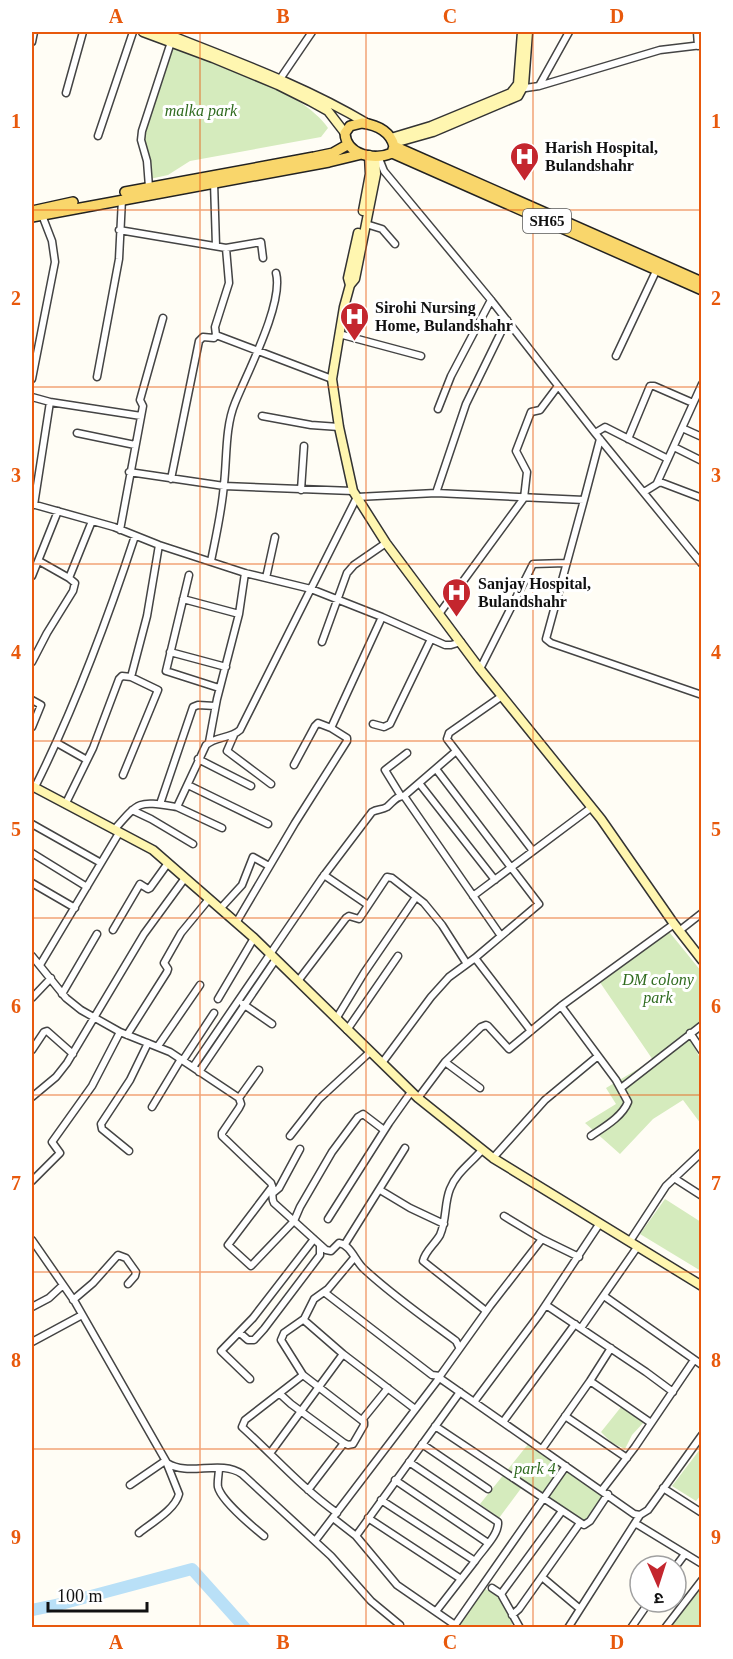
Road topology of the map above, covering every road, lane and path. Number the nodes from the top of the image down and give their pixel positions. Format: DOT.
graph roads {
  1 [pos="34,32"];
  2 [pos="82,32"];
  3 [pos="133,32"];
  4 [pos="143,32"];
  5 [pos="162,32"];
  6 [pos="312,32"];
  7 [pos="522,32"];
  8 [pos="528,32"];
  9 [pos="569,32"];
  10 [pos="698,32"];
  11 [pos="172,39"];
  12 [pos="32,42"];
  13 [pos="700,46"];
  14 [pos="280,79"];
  15 [pos="539,86"];
  16 [pos="519,89"];
  17 [pos="66,93"];
  18 [pos="368,124"];
  19 [pos="345,132"];
  20 [pos="98,136"];
  21 [pos="347,145"];
  22 [pos="393,145"];
  23 [pos="371,155"];
  24 [pos="214,182"];
  25 [pos="149,187"];
  26 [pos="122,199"];
  27 [pos="32,211"];
  28 [pos="42,215"];
  29 [pos="32,217"];
  30 [pos="366,224"];
  31 [pos="119,231"];
  32 [pos="395,244"];
  33 [pos="216,246"];
  34 [pos="226,248"];
  35 [pos="263,258"];
  36 [pos="657,269"];
  37 [pos="276,273"];
  38 [pos="702,282"];
  39 [pos="350,285"];
  40 [pos="702,290"];
  41 [pos="492,300"];
  42 [pos="163,318"];
  43 [pos="507,320"];
  44 [pos="339,334"];
  45 [pos="216,335"];
  46 [pos="35,348"];
  47 [pos="258,352"];
  48 [pos="421,356"];
  49 [pos="616,356"];
  50 [pos="96,377"];
  51 [pos="32,379"];
  52 [pos="332,379"];
  53 [pos="702,384"];
  54 [pos="558,386"];
  55 [pos="32,397"];
  56 [pos="697,399"];
  57 [pos="50,402"];
  58 [pos="438,409"];
  59 [pos="141,416"];
  60 [pos="262,416"];
  61 [pos="339,427"];
  62 [pos="682,428"];
  63 [pos="77,433"];
  64 [pos="595,433"];
  65 [pos="702,437"];
  66 [pos="628,439"];
  67 [pos="600,440"];
  68 [pos="135,445"];
  69 [pos="304,446"];
  70 [pos="674,447"];
  71 [pos="668,459"];
  72 [pos="702,460"];
  73 [pos="129,472"];
  74 [pos="171,479"];
  75 [pos="657,483"];
  76 [pos="224,486"];
  77 [pos="302,490"];
  78 [pos="644,492"];
  79 [pos="436,493"];
  80 [pos="355,494"];
  81 [pos="524,498"];
  82 [pos="702,498"];
  83 [pos="584,500"];
  84 [pos="33,505"];
  85 [pos="58,511"];
  86 [pos="92,521"];
  87 [pos="120,530"];
  88 [pos="135,536"];
  89 [pos="275,537"];
  90 [pos="386,543"];
  91 [pos="159,545"];
  92 [pos="39,561"];
  93 [pos="211,561"];
  94 [pos="566,563"];
  95 [pos="702,564"];
  96 [pos="245,573"];
  97 [pos="189,575"];
  98 [pos="32,576"];
  99 [pos="69,578"];
  100 [pos="266,578"];
  101 [pos="310,589"];
  102 [pos="183,599"];
  103 [pos="337,600"];
  104 [pos="239,614"];
  105 [pos="439,614"];
  106 [pos="382,617"];
  107 [pos="431,639"];
  108 [pos="322,642"];
  109 [pos="461,642"];
  110 [pos="170,652"];
  111 [pos="32,662"];
  112 [pos="226,667"];
  113 [pos="480,669"];
  114 [pos="131,677"];
  115 [pos="219,688"];
  116 [pos="702,694"];
  117 [pos="502,696"];
  118 [pos="32,700"];
  119 [pos="215,706"];
  120 [pos="373,724"];
  121 [pos="32,727"];
  122 [pos="331,728"];
  123 [pos="234,735"];
  124 [pos="209,742"];
  125 [pos="57,743"];
  126 [pos="455,752"];
  127 [pos="407,753"];
  128 [pos="198,759"];
  129 [pos="87,760"];
  130 [pos="294,765"];
  131 [pos="436,768"];
  132 [pos="123,775"];
  133 [pos="419,783"];
  134 [pos="271,784"];
  135 [pos="188,785"];
  136 [pos="251,786"];
  137 [pos="33,787"];
  138 [pos="402,796"];
  139 [pos="66,803"];
  140 [pos="160,804"];
  141 [pos="177,807"];
  142 [pos="592,807"];
  143 [pos="132,810"];
  144 [pos="32,824"];
  145 [pos="268,824"];
  146 [pos="222,828"];
  147 [pos="117,832"];
  148 [pos="193,844"];
  149 [pos="533,851"];
  150 [pos="32,853"];
  151 [pos="101,863"];
  152 [pos="168,863"];
  153 [pos="269,866"];
  154 [pos="511,868"];
  155 [pos="324,875"];
  156 [pos="185,878"];
  157 [pos="495,880"];
  158 [pos="32,883"];
  159 [pos="87,887"];
  160 [pos="473,896"];
  161 [pos="417,897"];
  162 [pos="209,899"];
  163 [pos="368,905"];
  164 [pos="75,908"];
  165 [pos="220,909"];
  166 [pos="702,913"];
  167 [pos="237,923"];
  168 [pos="677,928"];
  169 [pos="113,930"];
  170 [pos="98,934"];
  171 [pos="501,936"];
  172 [pos="254,938"];
  173 [pos="32,956"];
  174 [pos="273,956"];
  175 [pos="398,956"];
  176 [pos="475,958"];
  177 [pos="702,960"];
  178 [pos="468,964"];
  179 [pos="40,965"];
  180 [pos="51,978"];
  181 [pos="298,981"];
  182 [pos="200,986"];
  183 [pos="62,994"];
  184 [pos="32,998"];
  185 [pos="218,999"];
  186 [pos="241,1003"];
  187 [pos="561,1006"];
  188 [pos="214,1013"];
  189 [pos="93,1019"];
  190 [pos="336,1019"];
  191 [pos="272,1024"];
  192 [pos="702,1025"];
  193 [pos="347,1030"];
  194 [pos="531,1031"];
  195 [pos="123,1034"];
  196 [pos="690,1034"];
  197 [pos="148,1043"];
  198 [pos="158,1046"];
  199 [pos="32,1050"];
  200 [pos="370,1052"];
  201 [pos="702,1052"];
  202 [pos="73,1054"];
  203 [pos="598,1056"];
  204 [pos="182,1059"];
  205 [pos="445,1062"];
  206 [pos="382,1063"];
  207 [pos="193,1067"];
  208 [pos="260,1070"];
  209 [pos="200,1072"];
  210 [pos="480,1088"];
  211 [pos="621,1088"];
  212 [pos="415,1095"];
  213 [pos="32,1097"];
  214 [pos="238,1098"];
  215 [pos="152,1107"];
  216 [pos="384,1130"];
  217 [pos="290,1136"];
  218 [pos="591,1136"];
  219 [pos="405,1148"];
  220 [pos="300,1149"];
  221 [pos="129,1150"];
  222 [pos="482,1150"];
  223 [pos="702,1152"];
  224 [pos="493,1158"];
  225 [pos="674,1178"];
  226 [pos="32,1181"];
  227 [pos="273,1190"];
  228 [pos="380,1190"];
  229 [pos="702,1196"];
  230 [pos="504,1216"];
  231 [pos="328,1219"];
  232 [pos="294,1221"];
  233 [pos="600,1223"];
  234 [pos="444,1224"];
  235 [pos="32,1239"];
  236 [pos="314,1239"];
  237 [pos="542,1239"];
  238 [pos="634,1243"];
  239 [pos="345,1244"];
  240 [pos="320,1245"];
  241 [pos="579,1257"];
  242 [pos="354,1258"];
  243 [pos="128,1284"];
  244 [pos="63,1285"];
  245 [pos="702,1286"];
  246 [pos="324,1292"];
  247 [pos="604,1296"];
  248 [pos="73,1300"];
  249 [pos="546,1305"];
  250 [pos="32,1307"];
  251 [pos="486,1311"];
  252 [pos="82,1315"];
  253 [pos="304,1318"];
  254 [pos="578,1326"];
  255 [pos="240,1333"];
  256 [pos="32,1342"];
  257 [pos="459,1347"];
  258 [pos="611,1348"];
  259 [pos="343,1354"];
  260 [pos="694,1360"];
  261 [pos="702,1365"];
  262 [pos="303,1376"];
  263 [pos="440,1377"];
  264 [pos="250,1379"];
  265 [pos="590,1381"];
  266 [pos="320,1388"];
  267 [pos="387,1388"];
  268 [pos="460,1392"];
  269 [pos="673,1392"];
  270 [pos="280,1394"];
  271 [pos="474,1401"];
  272 [pos="415,1409"];
  273 [pos="301,1411"];
  274 [pos="566,1416"];
  275 [pos="362,1420"];
  276 [pos="503,1422"];
  277 [pos="651,1423"];
  278 [pos="435,1426"];
  279 [pos="702,1435"];
  280 [pos="344,1443"];
  281 [pos="422,1444"];
  282 [pos="542,1449"];
  283 [pos="271,1452"];
  284 [pos="627,1458"];
  285 [pos="166,1462"];
  286 [pos="409,1462"];
  287 [pos="566,1466"];
  288 [pos="219,1468"];
  289 [pos="395,1480"];
  290 [pos="130,1485"];
  291 [pos="663,1488"];
  292 [pos="488,1489"];
  293 [pos="308,1491"];
  294 [pos="605,1492"];
  295 [pos="381,1500"];
  296 [pos="544,1500"];
  297 [pos="562,1511"];
  298 [pos="702,1513"];
  299 [pos="335,1515"];
  300 [pos="640,1515"];
  301 [pos="368,1518"];
  302 [pos="580,1523"];
  303 [pos="635,1523"];
  304 [pos="139,1533"];
  305 [pos="264,1536"];
  306 [pos="356,1536"];
  307 [pos="315,1541"];
  308 [pos="488,1542"];
  309 [pos="685,1554"];
  310 [pos="688,1556"];
  311 [pos="475,1560"];
  312 [pos="702,1564"];
  313 [pos="542,1577"];
  314 [pos="461,1579"];
  315 [pos="702,1580"];
  316 [pos="492,1588"];
  317 [pos="501,1594"];
  318 [pos="580,1609"];
  319 [pos="437,1610"];
  320 [pos="512,1614"];
  321 [pos="400,1625"];
  322 [pos="633,1625"];
  323 [pos="455,1626"];
  324 [pos="571,1626"];
  325 [pos="520,1628"];
  326 [pos="642,1628"];
  327 [pos="665,1628"];
  1 -- 12 [label="street"];
  2 -- 17 [label="street"];
  3 -- 20 [label="street"];
  4 -- 11 [label="street"];
  5 -- 11 [label="street"];
  6 -- 14 [label="street"];
  7 -- 16 [label="street"];
  8 -- 16 [label="street"];
  9 -- 15 [label="street"];
  10 -- 13 [label="street"];
  11 -- 14 [label="street"];
  11 -- 19 [label="street"];
  11 -- 25 [label="street"];
  13 -- 15 [label="street"];
  14 -- 18 [label="street"];
  15 -- 16 [label="street"];
  16 -- 22 [label="street"];
  18 -- 19 [label="main road"];
  18 -- 22 [label="main road, SH65"];
  19 -- 21 [label="main road"];
  21 -- 23 [label="main road"];
  21 -- 25 [label="main road"];
  22 -- 23 [label="main road"];
  22 -- 36 [label="main road, SH65"];
  22 -- 38 [label="main road, SH65"];
  23 -- 24 [label="main road"];
  23 -- 30 [label="street"];
  23 -- 39 [label="street"];
  23 -- 41 [label="street"];
  24 -- 26 [label="main road"];
  24 -- 33 [label="street"];
  25 -- 27 [label="main road"];
  26 -- 28 [label="main road"];
  26 -- 31 [label="street"];
  28 -- 29 [label="main road"];
  28 -- 46 [label="street"];
  30 -- 32 [label="street"];
  30 -- 39 [label="street"];
  31 -- 33 [label="street"];
  31 -- 50 [label="street"];
  33 -- 34 [label="street"];
  34 -- 35 [label="street"];
  34 -- 45 [label="street"];
  36 -- 40 [label="main road, SH65"];
  36 -- 49 [label="street"];
  37 -- 47 [label="street"];
  39 -- 44 [label="street"];
  41 -- 43 [label="street"];
  41 -- 58 [label="street"];
  42 -- 59 [label="street"];
  43 -- 54 [label="street"];
  43 -- 79 [label="street"];
  44 -- 48 [label="street"];
  44 -- 52 [label="street"];
  45 -- 47 [label="street"];
  45 -- 74 [label="street"];
  46 -- 51 [label="street"];
  47 -- 52 [label="street"];
  47 -- 76 [label="street"];
  52 -- 61 [label="street"];
  53 -- 56 [label="street"];
  54 -- 64 [label="street"];
  54 -- 81 [label="street"];
  55 -- 57 [label="street"];
  56 -- 62 [label="street"];
  56 -- 66 [label="street"];
  57 -- 59 [label="street"];
  57 -- 84 [label="street"];
  59 -- 68 [label="street"];
  60 -- 61 [label="street"];
  61 -- 80 [label="street"];
  62 -- 65 [label="street"];
  62 -- 70 [label="street"];
  63 -- 68 [label="street"];
  64 -- 66 [label="street"];
  64 -- 67 [label="street"];
  66 -- 71 [label="street"];
  67 -- 78 [label="street"];
  67 -- 83 [label="street"];
  68 -- 73 [label="street"];
  69 -- 77 [label="street"];
  70 -- 71 [label="street"];
  70 -- 72 [label="street"];
  71 -- 75 [label="street"];
  73 -- 74 [label="street"];
  73 -- 87 [label="street"];
  74 -- 76 [label="street"];
  75 -- 78 [label="street"];
  75 -- 82 [label="street"];
  76 -- 77 [label="street"];
  76 -- 93 [label="street"];
  77 -- 80 [label="street"];
  78 -- 95 [label="street"];
  79 -- 80 [label="street"];
  79 -- 81 [label="street"];
  80 -- 90 [label="street"];
  80 -- 101 [label="street"];
  81 -- 83 [label="street"];
  81 -- 105 [label="street"];
  83 -- 94 [label="street"];
  84 -- 85 [label="street"];
  85 -- 86 [label="street"];
  85 -- 92 [label="street"];
  86 -- 87 [label="street"];
  86 -- 99 [label="street"];
  87 -- 88 [label="street"];
  88 -- 91 [label="street"];
  88 -- 125 [label="street"];
  89 -- 100 [label="street"];
  90 -- 103 [label="street"];
  90 -- 105 [label="street"];
  91 -- 93 [label="street"];
  91 -- 114 [label="street"];
  92 -- 98 [label="street"];
  92 -- 99 [label="street"];
  93 -- 96 [label="street"];
  94 -- 113 [label="street"];
  94 -- 116 [label="street"];
  96 -- 100 [label="street"];
  96 -- 104 [label="street"];
  97 -- 102 [label="street"];
  99 -- 111 [label="street"];
  100 -- 101 [label="street"];
  101 -- 103 [label="street"];
  101 -- 123 [label="street"];
  102 -- 104 [label="street"];
  102 -- 110 [label="street"];
  103 -- 106 [label="street"];
  103 -- 108 [label="street"];
  104 -- 112 [label="street"];
  105 -- 109 [label="street"];
  106 -- 107 [label="street"];
  106 -- 122 [label="street"];
  107 -- 109 [label="street"];
  107 -- 120 [label="street"];
  109 -- 113 [label="street"];
  110 -- 112 [label="street"];
  110 -- 115 [label="street"];
  112 -- 115 [label="street"];
  113 -- 117 [label="street"];
  114 -- 129 [label="street"];
  114 -- 132 [label="street"];
  115 -- 119 [label="street"];
  117 -- 126 [label="street"];
  117 -- 142 [label="street"];
  118 -- 121 [label="street"];
  119 -- 124 [label="street"];
  119 -- 140 [label="street"];
  122 -- 130 [label="street"];
  122 -- 153 [label="street"];
  123 -- 124 [label="street"];
  123 -- 134 [label="street"];
  124 -- 128 [label="street"];
  125 -- 129 [label="street"];
  125 -- 137 [label="street"];
  126 -- 131 [label="street"];
  126 -- 149 [label="street"];
  127 -- 138 [label="street"];
  128 -- 135 [label="street"];
  128 -- 136 [label="street"];
  129 -- 139 [label="street"];
  131 -- 133 [label="street"];
  131 -- 154 [label="street"];
  133 -- 138 [label="street"];
  133 -- 157 [label="street"];
  135 -- 141 [label="street"];
  135 -- 145 [label="street"];
  137 -- 139 [label="street"];
  138 -- 155 [label="street"];
  138 -- 160 [label="street"];
  139 -- 147 [label="street"];
  140 -- 141 [label="street"];
  140 -- 143 [label="street"];
  141 -- 146 [label="street"];
  142 -- 149 [label="street"];
  142 -- 168 [label="street"];
  143 -- 147 [label="street"];
  143 -- 148 [label="street"];
  144 -- 151 [label="street"];
  147 -- 151 [label="street"];
  147 -- 152 [label="street"];
  149 -- 154 [label="street"];
  150 -- 159 [label="street"];
  151 -- 159 [label="street"];
  152 -- 156 [label="street"];
  152 -- 169 [label="street"];
  153 -- 165 [label="street"];
  153 -- 167 [label="street"];
  154 -- 157 [label="street"];
  154 -- 171 [label="street"];
  155 -- 163 [label="street"];
  155 -- 174 [label="street"];
  156 -- 162 [label="street"];
  156 -- 189 [label="street"];
  157 -- 160 [label="street"];
  158 -- 164 [label="street"];
  159 -- 164 [label="street"];
  160 -- 171 [label="street"];
  161 -- 163 [label="street"];
  161 -- 178 [label="street"];
  161 -- 190 [label="street"];
  162 -- 165 [label="street"];
  162 -- 195 [label="street"];
  163 -- 181 [label="street"];
  164 -- 179 [label="street"];
  165 -- 167 [label="street"];
  166 -- 168 [label="street"];
  167 -- 172 [label="street"];
  168 -- 177 [label="street"];
  168 -- 187 [label="street"];
  170 -- 183 [label="street"];
  171 -- 176 [label="street"];
  172 -- 174 [label="street"];
  172 -- 185 [label="street"];
  173 -- 179 [label="street"];
  174 -- 181 [label="street"];
  174 -- 186 [label="street"];
  175 -- 193 [label="street"];
  176 -- 178 [label="street"];
  176 -- 194 [label="street"];
  178 -- 206 [label="street"];
  179 -- 180 [label="street"];
  180 -- 183 [label="street"];
  180 -- 184 [label="street"];
  181 -- 190 [label="street"];
  182 -- 198 [label="street"];
  183 -- 189 [label="street"];
  186 -- 191 [label="street"];
  186 -- 207 [label="street"];
  186 -- 209 [label="street"];
  187 -- 194 [label="street"];
  187 -- 203 [label="street"];
  188 -- 204 [label="street"];
  189 -- 195 [label="street"];
  189 -- 202 [label="street"];
  190 -- 193 [label="street"];
  192 -- 196 [label="street"];
  193 -- 200 [label="street"];
  194 -- 205 [label="street"];
  195 -- 197 [label="street"];
  195 -- 226 [label="street"];
  196 -- 201 [label="street"];
  196 -- 211 [label="street"];
  197 -- 198 [label="street"];
  197 -- 221 [label="street"];
  198 -- 204 [label="street"];
  199 -- 202 [label="street"];
  200 -- 206 [label="street"];
  200 -- 217 [label="street"];
  202 -- 213 [label="street"];
  203 -- 211 [label="street"];
  203 -- 224 [label="street"];
  204 -- 207 [label="street"];
  204 -- 215 [label="street"];
  205 -- 210 [label="street"];
  205 -- 212 [label="street"];
  206 -- 212 [label="street"];
  207 -- 209 [label="street"];
  208 -- 214 [label="street"];
  209 -- 214 [label="street"];
  211 -- 218 [label="street"];
  212 -- 216 [label="street"];
  212 -- 222 [label="street"];
  214 -- 227 [label="street"];
  216 -- 231 [label="street"];
  216 -- 232 [label="street"];
  219 -- 228 [label="street"];
  220 -- 227 [label="street"];
  222 -- 224 [label="street"];
  222 -- 234 [label="street"];
  223 -- 225 [label="street"];
  224 -- 233 [label="street"];
  225 -- 229 [label="street"];
  225 -- 238 [label="street"];
  227 -- 232 [label="street"];
  227 -- 232 [label="street"];
  228 -- 234 [label="street"];
  228 -- 239 [label="street"];
  230 -- 237 [label="street"];
  232 -- 236 [label="street"];
  233 -- 238 [label="street"];
  233 -- 241 [label="street"];
  234 -- 251 [label="street"];
  235 -- 244 [label="street"];
  236 -- 240 [label="street"];
  236 -- 255 [label="street"];
  237 -- 241 [label="street"];
  237 -- 251 [label="street"];
  238 -- 245 [label="street"];
  238 -- 247 [label="street"];
  239 -- 240 [label="street"];
  239 -- 242 [label="street"];
  240 -- 255 [label="street"];
  241 -- 249 [label="street"];
  242 -- 246 [label="street"];
  242 -- 257 [label="street"];
  243 -- 248 [label="street"];
  244 -- 248 [label="street"];
  244 -- 250 [label="street"];
  246 -- 253 [label="street"];
  246 -- 263 [label="street"];
  247 -- 254 [label="street"];
  247 -- 260 [label="street"];
  248 -- 252 [label="street"];
  249 -- 254 [label="street"];
  249 -- 271 [label="street"];
  251 -- 257 [label="street"];
  252 -- 256 [label="street"];
  252 -- 285 [label="street"];
  253 -- 259 [label="street"];
  253 -- 262 [label="street"];
  254 -- 258 [label="street"];
  254 -- 276 [label="street"];
  255 -- 264 [label="street"];
  257 -- 263 [label="street"];
  258 -- 265 [label="street"];
  258 -- 269 [label="street"];
  259 -- 266 [label="street"];
  259 -- 267 [label="street"];
  260 -- 261 [label="street"];
  260 -- 269 [label="street"];
  262 -- 266 [label="street"];
  262 -- 270 [label="street"];
  263 -- 268 [label="street"];
  263 -- 272 [label="street"];
  265 -- 274 [label="street"];
  265 -- 277 [label="street"];
  266 -- 273 [label="street"];
  266 -- 275 [label="street"];
  267 -- 272 [label="street"];
  267 -- 275 [label="street"];
  268 -- 271 [label="street"];
  268 -- 278 [label="street"];
  269 -- 277 [label="street"];
  270 -- 273 [label="street"];
  270 -- 283 [label="street"];
  271 -- 276 [label="street"];
  272 -- 299 [label="street"];
  273 -- 280 [label="street"];
  273 -- 283 [label="street"];
  274 -- 282 [label="street"];
  274 -- 284 [label="street"];
  275 -- 280 [label="street"];
  276 -- 282 [label="street"];
  277 -- 284 [label="street"];
  278 -- 281 [label="street"];
  278 -- 296 [label="street"];
  279 -- 291 [label="street"];
  280 -- 293 [label="street"];
  281 -- 286 [label="street"];
  281 -- 292 [label="street"];
  282 -- 287 [label="street"];
  283 -- 293 [label="street"];
  284 -- 294 [label="street"];
  285 -- 288 [label="street"];
  285 -- 290 [label="street"];
  285 -- 304 [label="street"];
  286 -- 289 [label="street"];
  286 -- 308 [label="street"];
  287 -- 294 [label="street"];
  287 -- 296 [label="street"];
  288 -- 305 [label="street"];
  288 -- 307 [label="street"];
  289 -- 295 [label="street"];
  289 -- 308 [label="street"];
  291 -- 298 [label="street"];
  291 -- 300 [label="street"];
  293 -- 299 [label="street"];
  294 -- 300 [label="street"];
  294 -- 302 [label="street"];
  295 -- 301 [label="street"];
  295 -- 311 [label="street"];
  296 -- 297 [label="street"];
  296 -- 323 [label="street"];
  297 -- 302 [label="street"];
  297 -- 317 [label="street"];
  299 -- 306 [label="street"];
  299 -- 307 [label="street"];
  300 -- 303 [label="street"];
  301 -- 306 [label="street"];
  301 -- 314 [label="street"];
  302 -- 313 [label="street"];
  303 -- 309 [label="street"];
  303 -- 318 [label="street"];
  306 -- 319 [label="street"];
  307 -- 321 [label="street"];
  308 -- 311 [label="street"];
  310 -- 312 [label="street"];
  311 -- 314 [label="street"];
  313 -- 318 [label="street"];
  313 -- 320 [label="street"];
  314 -- 319 [label="street"];
  315 -- 327 [label="street"];
  316 -- 317 [label="street"];
  317 -- 320 [label="street"];
  318 -- 324 [label="street"];
  319 -- 323 [label="street"];
  320 -- 325 [label="street"];
  322 -- 326 [label="street"];
}
